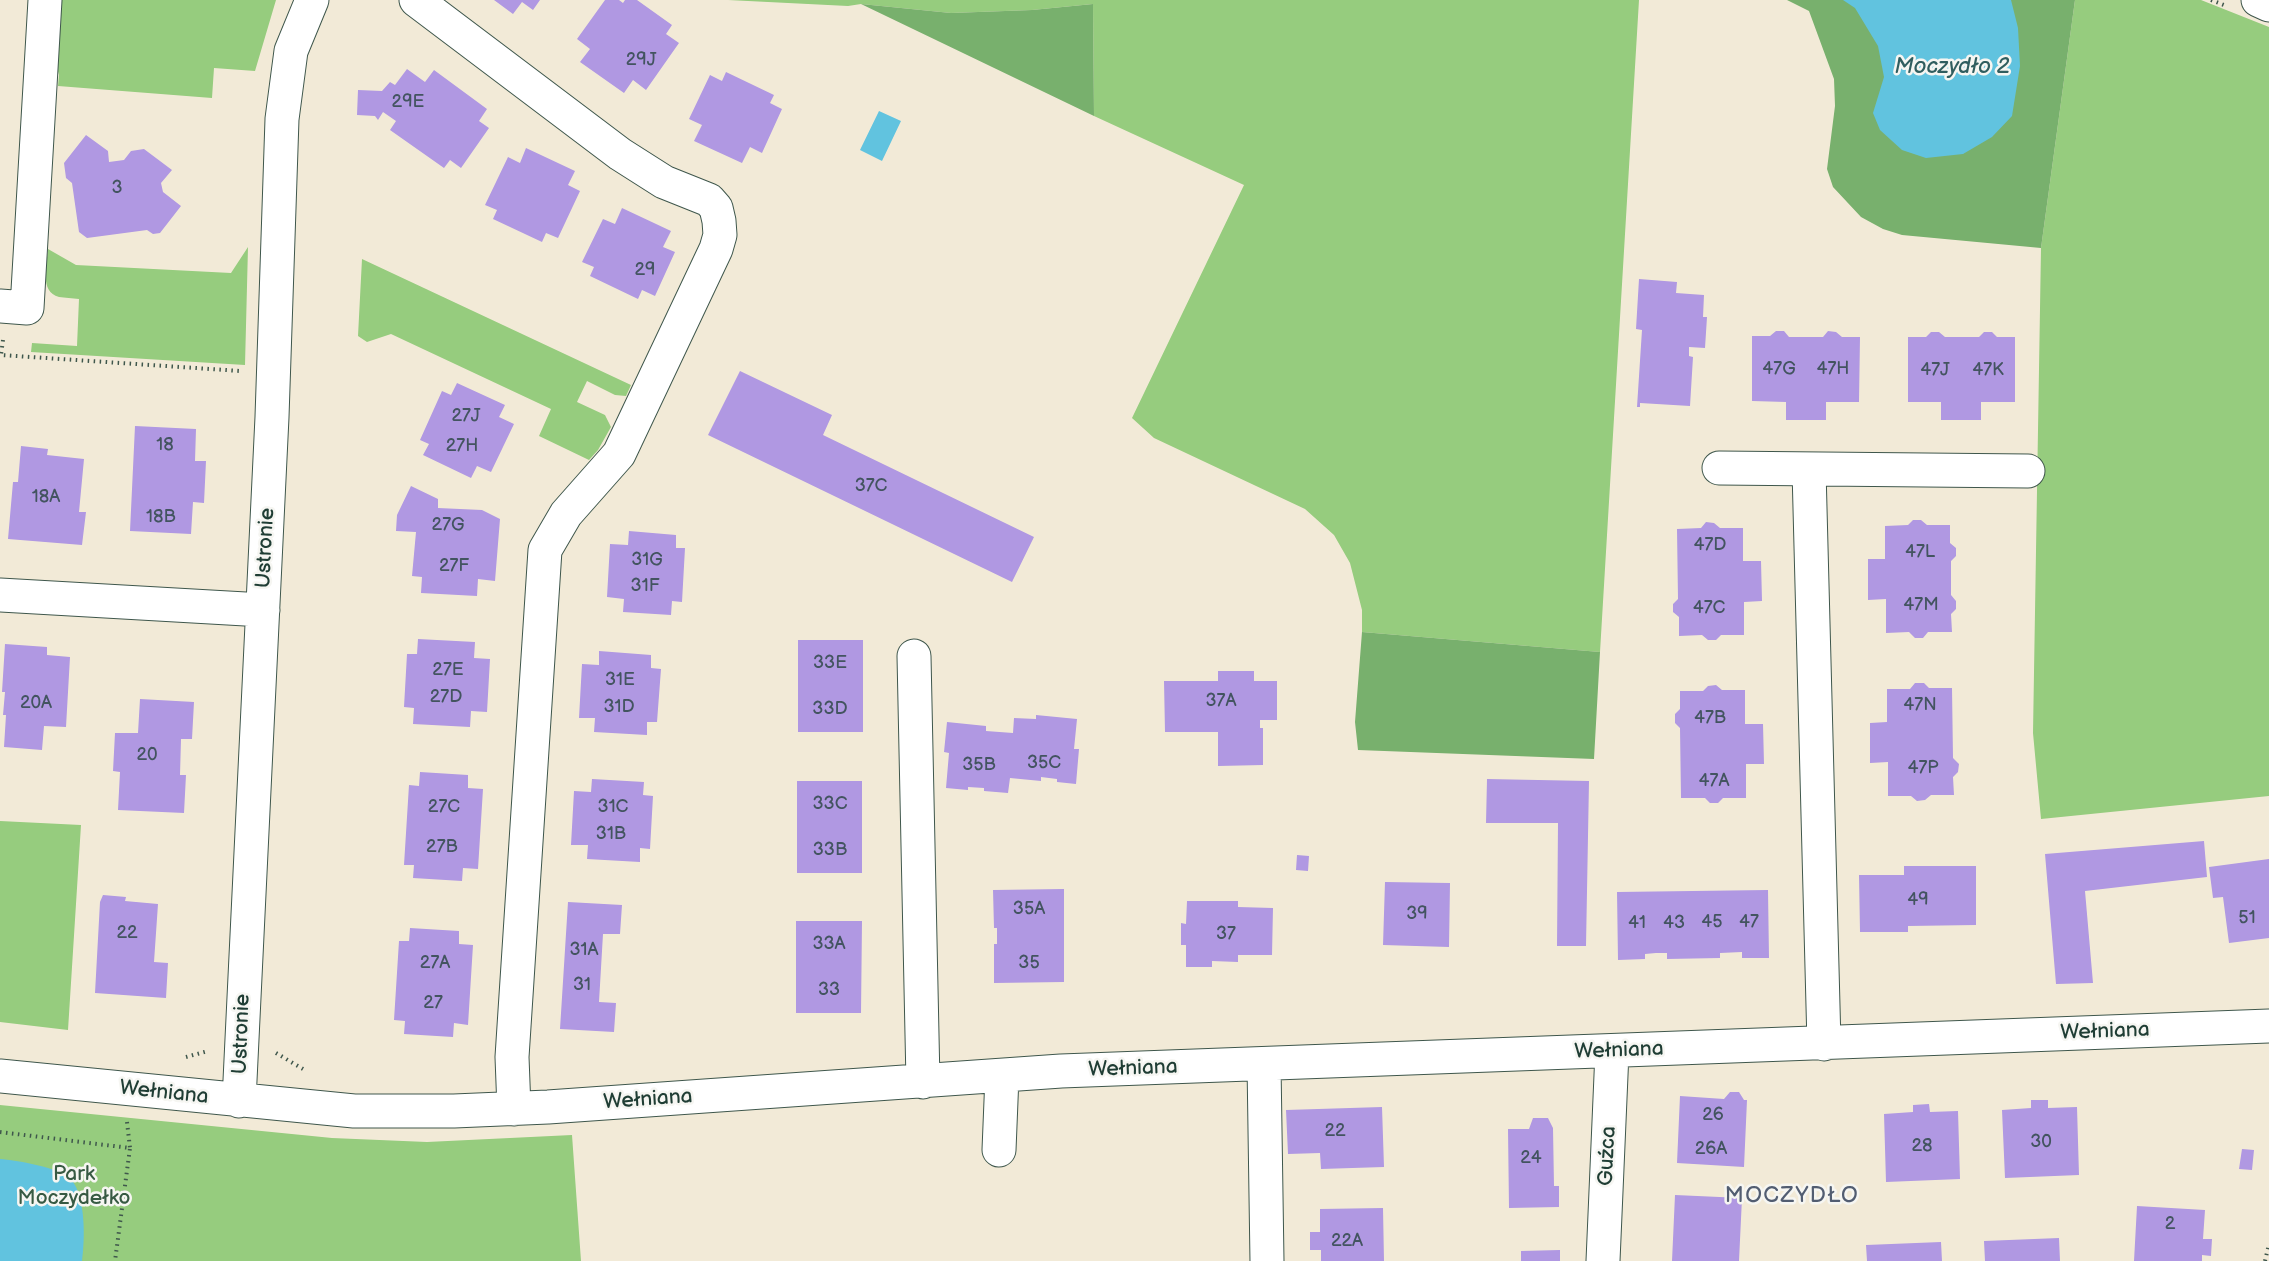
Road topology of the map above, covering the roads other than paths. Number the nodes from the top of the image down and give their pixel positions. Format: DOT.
graph roads {
  1 [pos="45,0"];
  2 [pos="312,0"];
  3 [pos="417,0"];
  4 [pos="2258,0"];
  5 [pos="2269,4"];
  6 [pos="6,307"];
  7 [pos="1719,468"];
  8 [pos="1809,470"];
  9 [pos="2028,471"];
  10 [pos="0,595"];
  11 [pos="263,610"];
  12 [pos="914,656"];
  13 [pos="2269,1026"];
  14 [pos="1824,1044"];
  15 [pos="1612,1052"];
  16 [pos="1264,1064"];
  17 [pos="0,1076"];
  18 [pos="1002,1076"];
  19 [pos="923,1082"];
  20 [pos="239,1101"];
  21 [pos="514,1109"];
  22 [pos="999,1150"];
  23 [pos="1267,1261"];
  24 [pos="1603,1261"];
  1 -- 6 [label="street"];
  2 -- 11 [label="street, Ustronie"];
  3 -- 21 [label="street"];
  4 -- 5 [label="street"];
  7 -- 8 [label="street"];
  8 -- 9 [label="street"];
  8 -- 14 [label="street"];
  10 -- 11 [label="street"];
  11 -- 20 [label="street, Ustronie"];
  12 -- 19 [label="street"];
  13 -- 14 [label="street, Wełniana"];
  14 -- 15 [label="street, Wełniana"];
  15 -- 16 [label="street, Wełniana"];
  15 -- 24 [label="street, Guźca"];
  16 -- 18 [label="street, Wełniana"];
  16 -- 23 [label="street"];
  17 -- 20 [label="street, Wełniana"];
  18 -- 19 [label="street, Wełniana"];
  18 -- 22 [label="street"];
  19 -- 21 [label="street, Wełniana"];
  20 -- 21 [label="street, Wełniana"];
}
